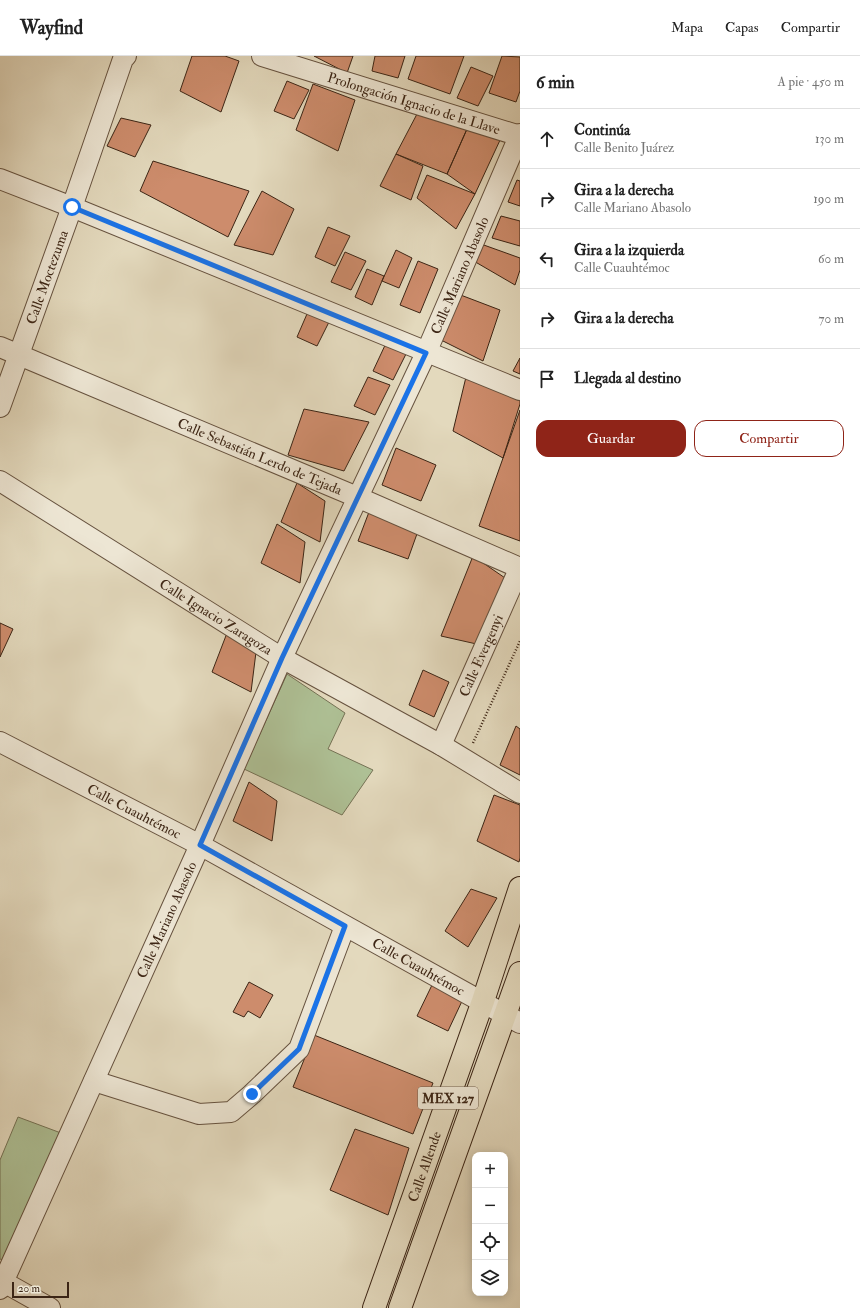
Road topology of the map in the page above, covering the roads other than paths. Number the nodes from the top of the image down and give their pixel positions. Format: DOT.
graph roads {
  1 [pos="126,56"];
  2 [pos="262,56"];
  3 [pos="520,135"];
  4 [pos="0,179"];
  5 [pos="72,207"];
  6 [pos="0,347"];
  7 [pos="426,353"];
  8 [pos="18,355"];
  9 [pos="520,390"];
  10 [pos="0,407"];
  11 [pos="0,481"];
  12 [pos="357,497"];
  13 [pos="520,567"];
  14 [pos="282,658"];
  15 [pos="0,742"];
  16 [pos="441,745"];
  17 [pos="520,793"];
  18 [pos="200,845"];
  19 [pos="520,888"];
  20 [pos="345,926"];
  21 [pos="520,973"];
  22 [pos="483,1001"];
  23 [pos="513,1019"];
  24 [pos="94,1081"];
  25 [pos="1,1283"];
  26 [pos="50,1308"];
  27 [pos="374,1308"];
  28 [pos="400,1308"];
  1 -- 5 [label="street, Calle Moctezuma"];
  2 -- 3 [label="street, Prolongación Ignacio de la Llave"];
  3 -- 7 [label="street, Calle Mariano Abasolo"];
  4 -- 5 [label="street"];
  5 -- 7 [label="street"];
  5 -- 8 [label="street, Calle Moctezuma"];
  6 -- 8 [label="street, Calle Sebastián Lerdo de Tejada"];
  7 -- 9 [label="street"];
  7 -- 12 [label="street, Calle Mariano Abasolo"];
  8 -- 10 [label="street, Calle Moctezuma"];
  8 -- 12 [label="street, Calle Sebastián Lerdo de Tejada"];
  11 -- 14 [label="street, Calle Ignacio Zaragoza"];
  12 -- 13 [label="street, Calle Sebastián Lerdo de Tejada"];
  12 -- 14 [label="street, Calle Mariano Abasolo"];
  13 -- 16 [label="street, Calle Evergenyi"];
  14 -- 16 [label="street, Calle Ignacio Zaragoza"];
  14 -- 18 [label="street, Calle Mariano Abasolo"];
  15 -- 18 [label="street, Calle Cuauhtémoc"];
  16 -- 17 [label="street, Calle Ignacio Zaragoza"];
  18 -- 20 [label="street, Calle Cuauhtémoc"];
  18 -- 24 [label="street, Calle Mariano Abasolo"];
  19 -- 22 [label="main road, Calle Allende / MEX 127"];
  20 -- 22 [label="street, Calle Cuauhtémoc"];
  20 -- 24 [label="street"];
  21 -- 23 [label="main road, Calle Allende / MEX 127"];
  22 -- 23 [label="street, Calle Cuauhtémoc"];
  22 -- 27 [label="main road, Calle Allende / MEX 127"];
  23 -- 28 [label="main road, Calle Allende / MEX 127"];
  24 -- 25 [label="street, Calle Mariano Abasolo"];
  25 -- 26 [label="street"];
}
